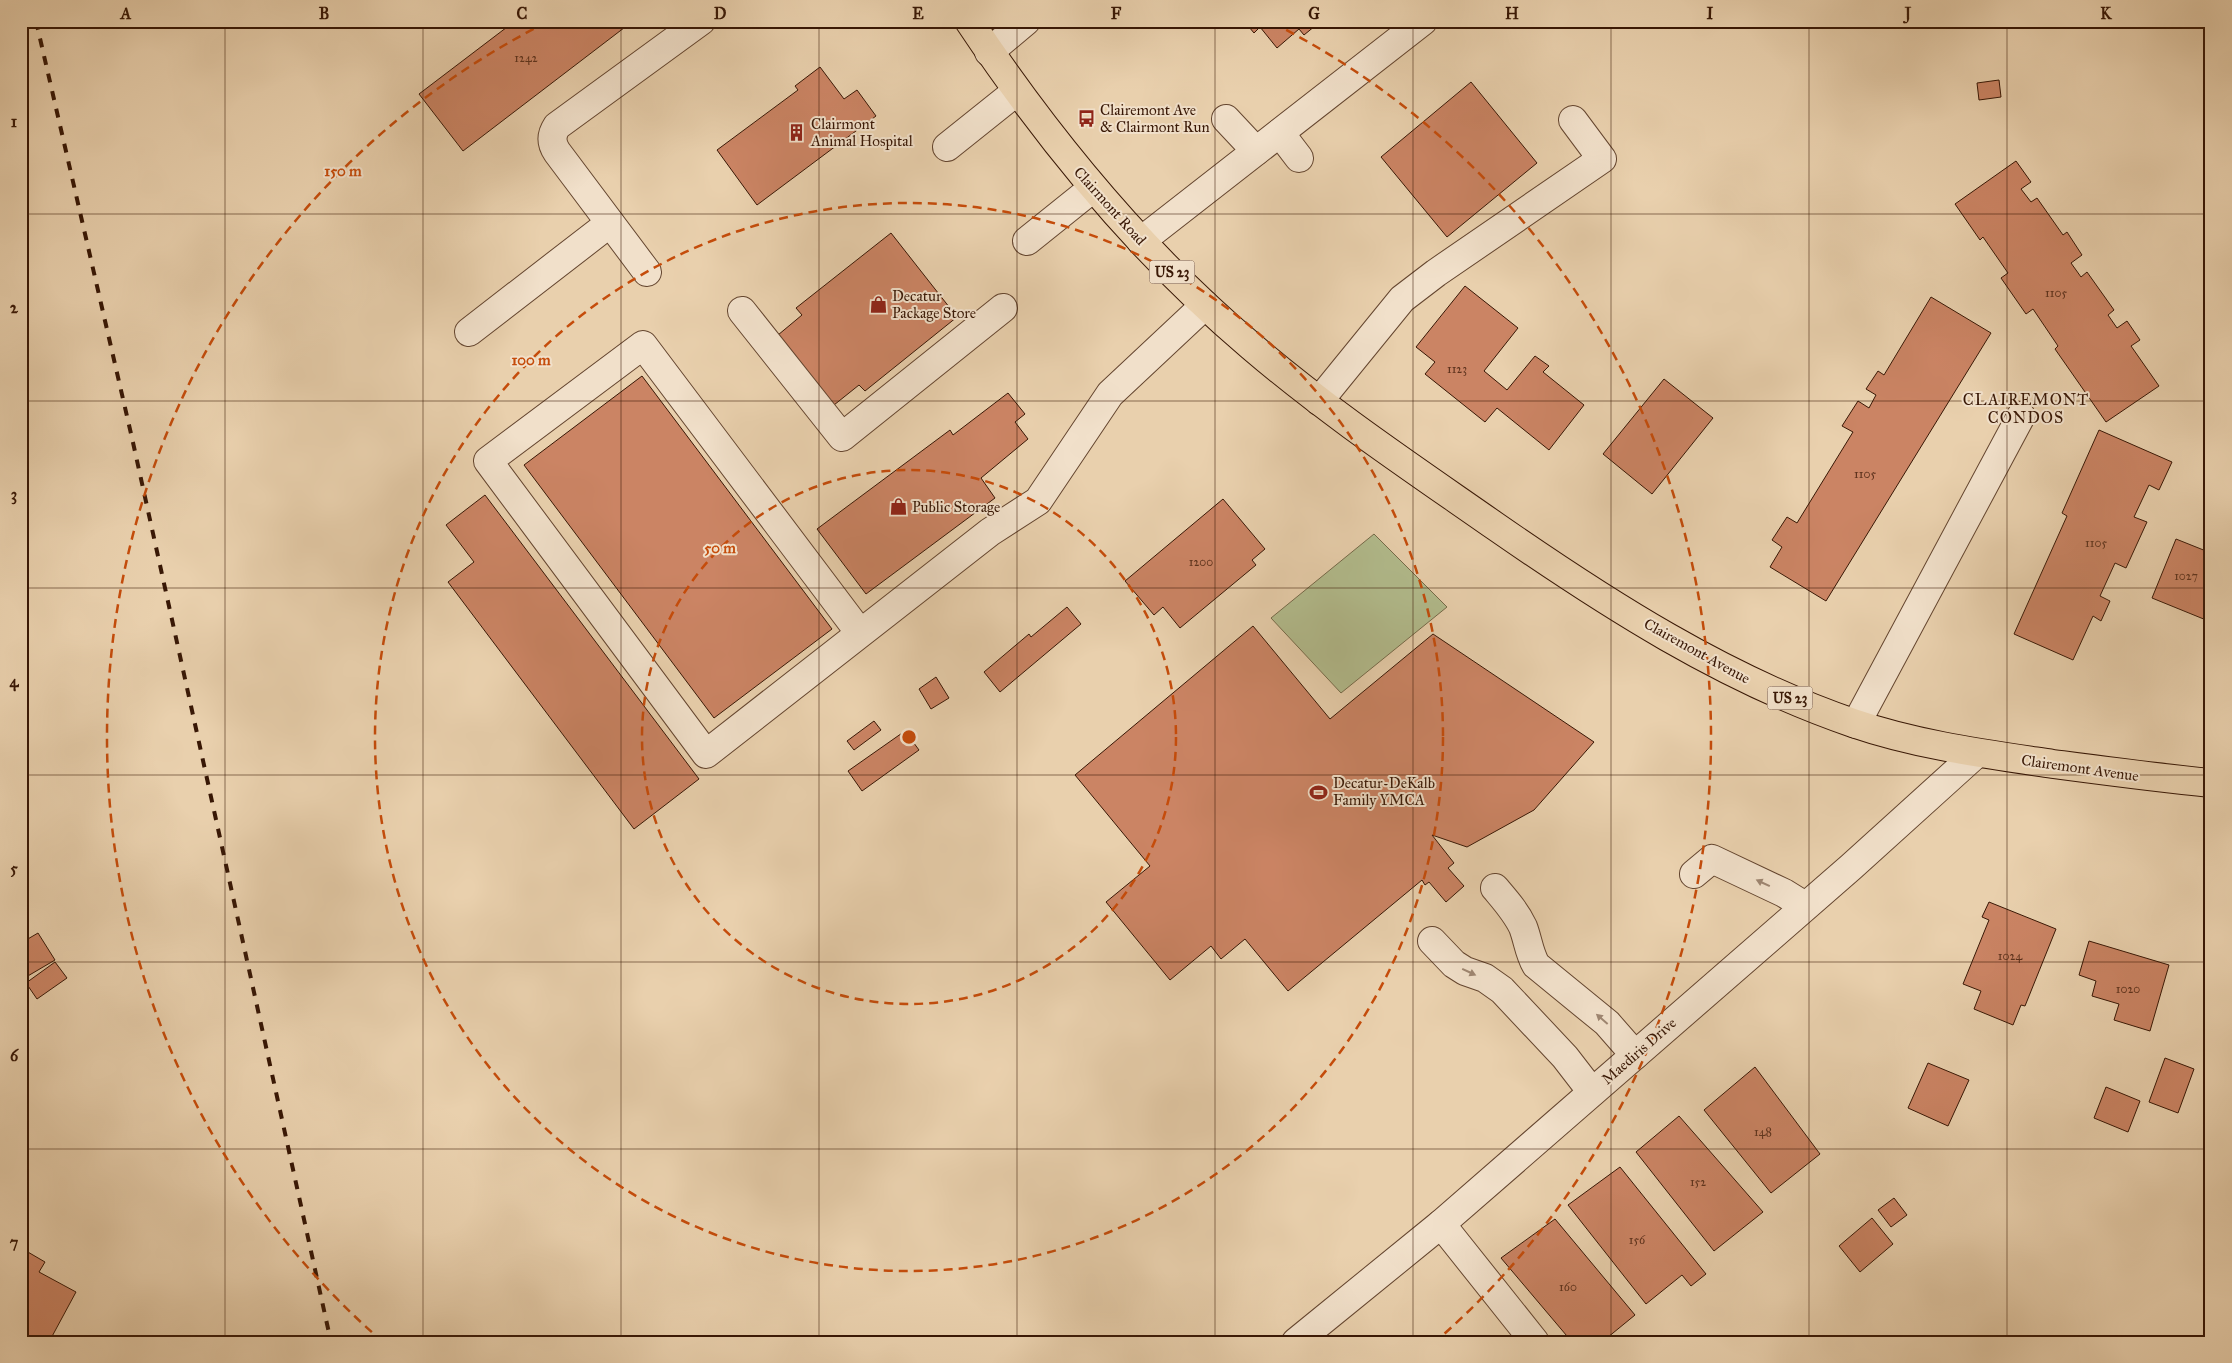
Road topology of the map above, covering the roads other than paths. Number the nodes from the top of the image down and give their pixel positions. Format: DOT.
graph roads {
  1 [pos="701,21"];
  2 [pos="969,21"];
  3 [pos="1026,21"];
  4 [pos="1415,24"];
  5 [pos="989,52"];
  6 [pos="1017,92"];
  7 [pos="1226,119"];
  8 [pos="1573,120"];
  9 [pos="1280,133"];
  10 [pos="947,148"];
  11 [pos="1256,152"];
  12 [pos="1299,158"];
  13 [pos="1093,188"];
  14 [pos="610,223"];
  15 [pos="1027,240"];
  16 [pos="1141,241"];
  17 [pos="647,272"];
  18 [pos="1205,305"];
  19 [pos="1003,308"];
  20 [pos="742,311"];
  21 [pos="469,332"];
  22 [pos="1319,401"];
  23 [pos="2022,416"];
  24 [pos="1422,475"];
  25 [pos="860,634"];
  26 [pos="1856,724"];
  27 [pos="1977,753"];
  28 [pos="2211,783"];
  29 [pos="1703,866"];
  30 [pos="1495,888"];
  31 [pos="1805,906"];
  32 [pos="1432,941"];
  33 [pos="1635,1055"];
  34 [pos="1592,1092"];
  35 [pos="1441,1224"];
  36 [pos="1296,1342"];
  37 [pos="1535,1342"];
  1 -- 14 [label="street"];
  2 -- 5 [label="main road, Clairmont Road / US 23"];
  3 -- 5 [label="street"];
  4 -- 9 [label="street"];
  5 -- 6 [label="main road, Clairmont Road / US 23"];
  6 -- 10 [label="street"];
  6 -- 13 [label="main road, Clairmont Road / US 23"];
  7 -- 11 [label="street"];
  8 -- 22 [label="street"];
  9 -- 11 [label="street"];
  9 -- 12 [label="street"];
  11 -- 16 [label="street"];
  13 -- 15 [label="street"];
  13 -- 16 [label="main road, Clairmont Road / US 23"];
  14 -- 17 [label="street"];
  14 -- 21 [label="street"];
  16 -- 18 [label="main road, Clairmont Road / US 23"];
  18 -- 22 [label="main road, Clairmont Road / US 23"];
  18 -- 25 [label="street"];
  19 -- 20 [label="street"];
  22 -- 24 [label="main road, Clairmont Road / US 23"];
  23 -- 26 [label="street"];
  24 -- 26 [label="main road, Clairemont Avenue / US 23"];
  25 -- 25 [label="street"];
  26 -- 27 [label="main road, Clairemont Avenue / US 23"];
  27 -- 28 [label="main road, Clairemont Avenue / US 23"];
  27 -- 31 [label="street, Maediris Drive"];
  31 -- 29 [label="street, one-way"];
  33 -- 30 [label="street, one-way"];
  31 -- 33 [label="street, Maediris Drive"];
  32 -- 34 [label="street, one-way"];
  33 -- 34 [label="street, Maediris Drive"];
  34 -- 35 [label="street, Maediris Drive"];
  35 -- 36 [label="street, Maediris Drive"];
  35 -- 37 [label="street"];
}
